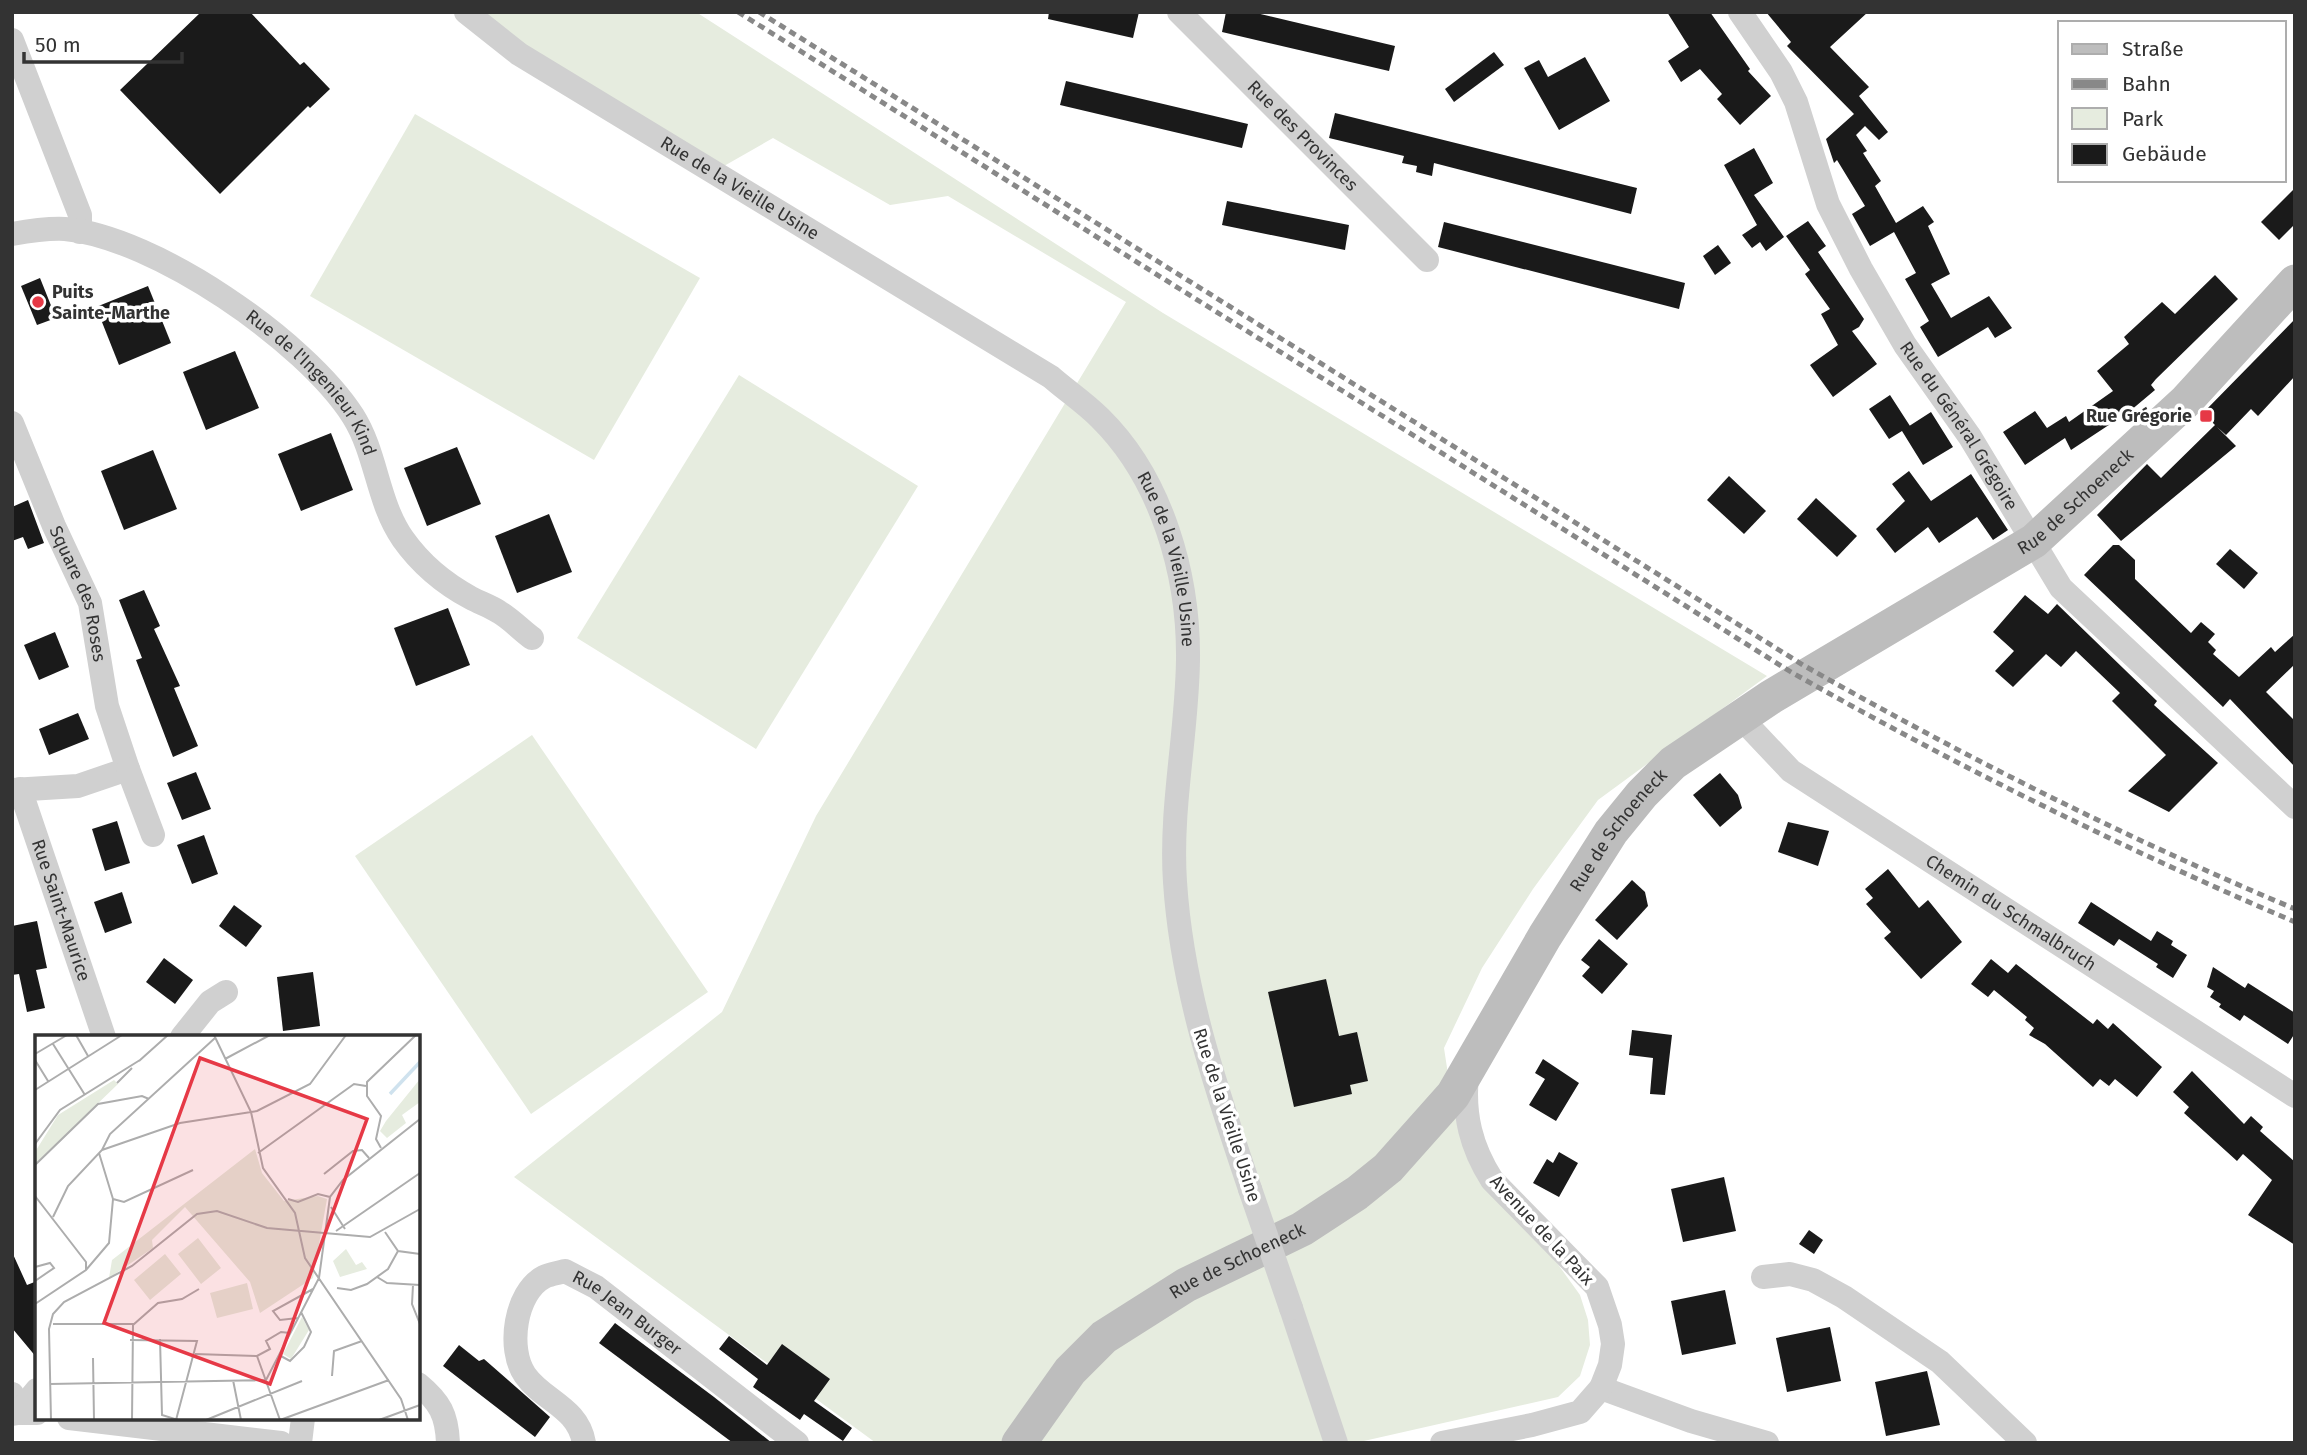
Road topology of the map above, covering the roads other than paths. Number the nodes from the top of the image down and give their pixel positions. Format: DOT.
graph roads {
  1 [pos="467,12"];
  2 [pos="1178,12"];
  3 [pos="1740,12"];
  4 [pos="12,40"];
  5 [pos="80,232"];
  6 [pos="12,234"];
  7 [pos="1427,260"];
  8 [pos="2295,282"];
  9 [pos="12,423"];
  10 [pos="23,482"];
  11 [pos="2034,541"];
  12 [pos="532,638"];
  13 [pos="1740,717"];
  14 [pos="128,769"];
  15 [pos="16,790"];
  16 [pos="2295,807"];
  17 [pos="153,835"];
  18 [pos="226,992"];
  19 [pos="103,1035"];
  20 [pos="184,1035"];
  21 [pos="1468,1071"];
  22 [pos="2295,1096"];
  23 [pos="1763,1278"];
  24 [pos="420,1386"];
  25 [pos="1601,1388"];
  26 [pos="35,1392"];
  27 [pos="20,1409"];
  28 [pos="85,1420"];
  29 [pos="303,1420"];
  30 [pos="1525,1434"];
  31 [pos="245,1440"];
  32 [pos="281,1443"];
  33 [pos="300,1443"];
  34 [pos="448,1443"];
  35 [pos="584,1443"];
  36 [pos="797,1443"];
  37 [pos="1018,1443"];
  38 [pos="1336,1443"];
  39 [pos="1442,1443"];
  40 [pos="1767,1443"];
  41 [pos="2025,1443"];
  1 -- 38 [label="street, Rue de la Vieille Usine, bridge"];
  2 -- 7 [label="street, Rue des Provinces"];
  3 -- 11 [label="street, Rue du Général Grégoire"];
  4 -- 5 [label="street"];
  5 -- 6 [label="street, Rue de l'Ingenieur Kind"];
  5 -- 12 [label="street, Rue de l'Ingenieur Kind"];
  8 -- 11 [label="main road, Rue de Schoeneck"];
  9 -- 10 [label="street, Square des Roses"];
  10 -- 14 [label="street, Square des Roses"];
  11 -- 13 [label="main road, Rue de Schoeneck"];
  11 -- 16 [label="street, Rue du Général Grégoire"];
  13 -- 21 [label="main road, Rue de Schoeneck"];
  13 -- 22 [label="street, Chemin du Schmalbruch"];
  14 -- 15 [label="street"];
  14 -- 17 [label="street, Square des Roses"];
  15 -- 19 [label="street, Rue Saint-Maurice"];
  18 -- 20 [label="street"];
  21 -- 25 [label="street, Avenue de la Paix"];
  21 -- 37 [label="main road, Rue de Schoeneck"];
  23 -- 41 [label="street"];
  24 -- 34 [label="street"];
  25 -- 30 [label="street, Avenue de la Paix"];
  25 -- 40 [label="street"];
  26 -- 27 [label="street"];
  28 -- 31 [label="street"];
  29 -- 33 [label="street"];
  30 -- 39 [label="street, Avenue de la Paix"];
  31 -- 32 [label="street"];
  35 -- 36 [label="street, Rue Jean Burger"];
}
